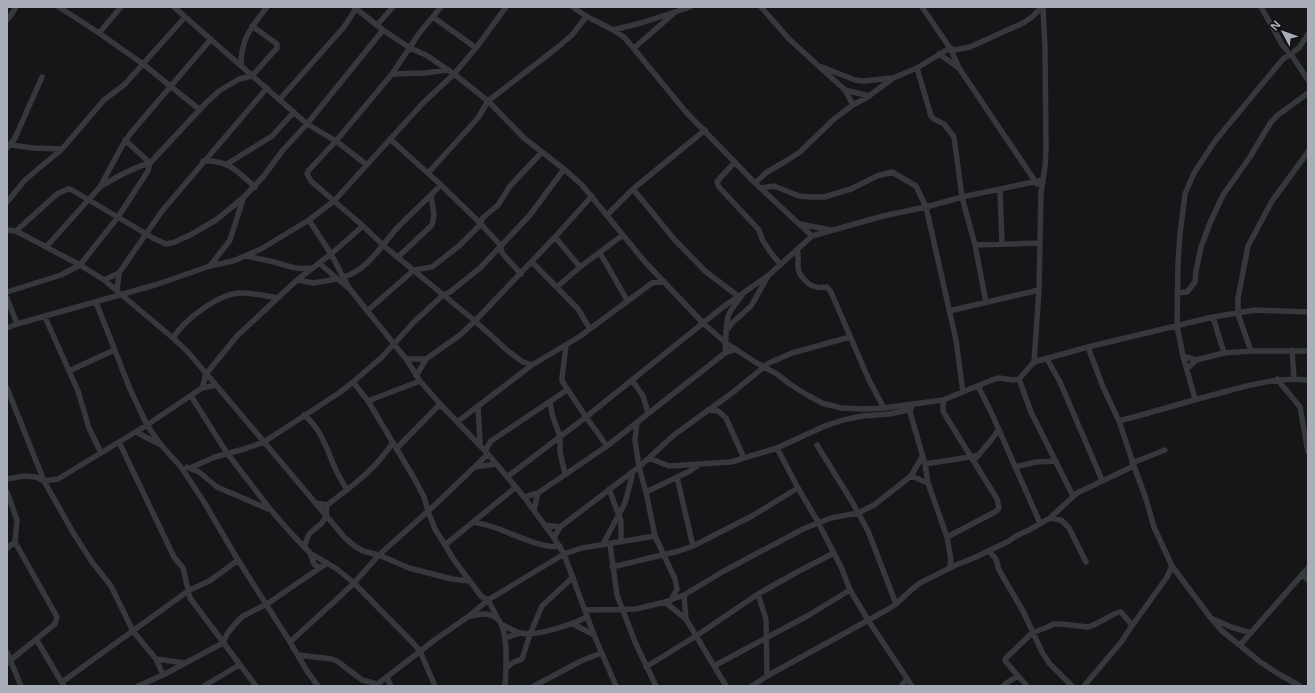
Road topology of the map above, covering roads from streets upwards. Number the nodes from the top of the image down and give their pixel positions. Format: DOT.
graph roads {
  1 [pos="16,7"];
  2 [pos="59,7"];
  3 [pos="121,7"];
  4 [pos="174,7"];
  5 [pos="267,7"];
  6 [pos="393,7"];
  7 [pos="441,7"];
  8 [pos="506,7"];
  9 [pos="573,7"];
  10 [pos="682,7"];
  11 [pos="690,7"];
  12 [pos="761,7"];
  13 [pos="922,7"];
  14 [pos="1042,7"];
  15 [pos="1260,7"];
  16 [pos="356,8"];
  17 [pos="676,11"];
  18 [pos="185,17"];
  19 [pos="433,17"];
  20 [pos="586,17"];
  21 [pos="7,20"];
  22 [pos="377,25"];
  23 [pos="252,26"];
  24 [pos="383,30"];
  25 [pos="613,30"];
  26 [pos="99,33"];
  27 [pos="1308,34"];
  28 [pos="211,39"];
  29 [pos="1283,46"];
  30 [pos="410,48"];
  31 [pos="476,48"];
  32 [pos="634,48"];
  33 [pos="950,48"];
  34 [pos="939,54"];
  35 [pos="1291,54"];
  36 [pos="1283,59"];
  37 [pos="143,64"];
  38 [pos="241,66"];
  39 [pos="820,66"];
  40 [pos="917,68"];
  41 [pos="959,68"];
  42 [pos="447,70"];
  43 [pos="392,74"];
  44 [pos="454,74"];
  45 [pos="252,76"];
  46 [pos="1307,76"];
  47 [pos="42,77"];
  48 [pos="893,78"];
  49 [pos="170,87"];
  50 [pos="267,88"];
  51 [pos="845,90"];
  52 [pos="1308,92"];
  53 [pos="869,96"];
  54 [pos="280,99"];
  55 [pos="488,101"];
  56 [pos="853,105"];
  57 [pos="200,110"];
  58 [pos="294,112"];
  59 [pos="307,124"];
  60 [pos="705,130"];
  61 [pos="390,139"];
  62 [pos="125,140"];
  63 [pos="336,141"];
  64 [pos="9,147"];
  65 [pos="62,149"];
  66 [pos="542,152"];
  67 [pos="1308,152"];
  68 [pos="203,161"];
  69 [pos="734,162"];
  70 [pos="150,163"];
  71 [pos="227,164"];
  72 [pos="367,165"];
  73 [pos="564,169"];
  74 [pos="428,173"];
  75 [pos="1043,180"];
  76 [pos="1036,182"];
  77 [pos="755,183"];
  78 [pos="441,185"];
  79 [pos="100,187"];
  80 [pos="255,187"];
  81 [pos="760,188"];
  82 [pos="633,189"];
  83 [pos="1000,189"];
  84 [pos="1040,192"];
  85 [pos="431,195"];
  86 [pos="592,196"];
  87 [pos="962,197"];
  88 [pos="243,198"];
  89 [pos="89,200"];
  90 [pos="334,201"];
  91 [pos="7,202"];
  92 [pos="926,206"];
  93 [pos="607,215"];
  94 [pos="118,217"];
  95 [pos="309,220"];
  96 [pos="481,224"];
  97 [pos="799,224"];
  98 [pos="363,226"];
  99 [pos="7,230"];
  100 [pos="832,230"];
  101 [pos="16,231"];
  102 [pos="146,234"];
  103 [pos="623,235"];
  104 [pos="812,236"];
  105 [pos="556,237"];
  106 [pos="153,238"];
  107 [pos="142,239"];
  108 [pos="1040,243"];
  109 [pos="1002,244"];
  110 [pos="975,245"];
  111 [pos="384,246"];
  112 [pos="501,246"];
  113 [pos="46,247"];
  114 [pos="797,250"];
  115 [pos="600,253"];
  116 [pos="331,254"];
  117 [pos="245,256"];
  118 [pos="398,257"];
  119 [pos="532,262"];
  120 [pos="319,263"];
  121 [pos="780,264"];
  122 [pos="80,265"];
  123 [pos="210,266"];
  124 [pos="580,267"];
  125 [pos="314,268"];
  126 [pos="414,270"];
  127 [pos="120,273"];
  128 [pos="521,274"];
  129 [pos="657,274"];
  130 [pos="769,275"];
  131 [pos="344,277"];
  132 [pos="336,278"];
  133 [pos="104,280"];
  134 [pos="297,280"];
  135 [pos="664,281"];
  136 [pos="652,283"];
  137 [pos="558,287"];
  138 [pos="349,288"];
  139 [pos="1039,290"];
  140 [pos="7,292"];
  141 [pos="119,293"];
  142 [pos="1177,293"];
  143 [pos="443,295"];
  144 [pos="741,295"];
  145 [pos="7,298"];
  146 [pos="278,298"];
  147 [pos="627,300"];
  148 [pos="96,302"];
  149 [pos="986,302"];
  150 [pos="367,311"];
  151 [pos="949,311"];
  152 [pos="1308,312"];
  153 [pos="1238,314"];
  154 [pos="45,317"];
  155 [pos="1213,317"];
  156 [pos="475,321"];
  157 [pos="17,324"];
  158 [pos="704,324"];
  159 [pos="1177,326"];
  160 [pos="7,328"];
  161 [pos="590,329"];
  162 [pos="726,331"];
  163 [pos="850,337"];
  164 [pos="173,338"];
  165 [pos="726,343"];
  166 [pos="394,344"];
  167 [pos="566,345"];
  168 [pos="1088,347"];
  169 [pos="114,350"];
  170 [pos="736,350"];
  171 [pos="1292,350"];
  172 [pos="1251,351"];
  173 [pos="1308,351"];
  174 [pos="725,353"];
  175 [pos="1224,353"];
  176 [pos="1183,356"];
  177 [pos="406,359"];
  178 [pos="426,359"];
  179 [pos="1047,359"];
  180 [pos="1196,360"];
  181 [pos="523,362"];
  182 [pos="755,362"];
  183 [pos="1034,362"];
  184 [pos="532,365"];
  185 [pos="763,367"];
  186 [pos="1187,370"];
  187 [pos="69,371"];
  188 [pos="525,371"];
  189 [pos="206,374"];
  190 [pos="755,374"];
  191 [pos="418,378"];
  192 [pos="1294,378"];
  193 [pos="1019,379"];
  194 [pos="1277,379"];
  195 [pos="632,380"];
  196 [pos="1308,380"];
  197 [pos="354,382"];
  198 [pos="216,385"];
  199 [pos="978,386"];
  200 [pos="7,388"];
  201 [pos="202,388"];
  202 [pos="567,390"];
  203 [pos="963,392"];
  204 [pos="191,396"];
  205 [pos="1195,399"];
  206 [pos="943,400"];
  207 [pos="368,401"];
  208 [pos="550,402"];
  209 [pos="440,404"];
  210 [pos="902,405"];
  211 [pos="912,405"];
  212 [pos="478,406"];
  213 [pos="884,408"];
  214 [pos="708,410"];
  215 [pos="909,411"];
  216 [pos="648,413"];
  217 [pos="304,415"];
  218 [pos="586,417"];
  219 [pos="1119,421"];
  220 [pos="457,422"];
  221 [pos="637,422"];
  222 [pos="147,425"];
  223 [pos="999,428"];
  224 [pos="136,432"];
  225 [pos="560,437"];
  226 [pos="1003,438"];
  227 [pos="992,439"];
  228 [pos="491,441"];
  229 [pos="119,442"];
  230 [pos="264,442"];
  231 [pos="392,442"];
  232 [pos="479,442"];
  233 [pos="161,445"];
  234 [pos="817,445"];
  235 [pos="607,446"];
  236 [pos="397,448"];
  237 [pos="777,448"];
  238 [pos="1165,450"];
  239 [pos="486,452"];
  240 [pos="1308,452"];
  241 [pos="101,453"];
  242 [pos="228,453"];
  243 [pos="974,456"];
  244 [pos="922,457"];
  245 [pos="649,458"];
  246 [pos="744,458"];
  247 [pos="1056,461"];
  248 [pos="496,464"];
  249 [pos="925,464"];
  250 [pos="1133,464"];
  251 [pos="698,465"];
  252 [pos="181,467"];
  253 [pos="475,467"];
  254 [pos="639,467"];
  255 [pos="1015,467"];
  256 [pos="190,468"];
  257 [pos="565,474"];
  258 [pos="631,475"];
  259 [pos="911,476"];
  260 [pos="507,477"];
  261 [pos="677,477"];
  262 [pos="7,479"];
  263 [pos="44,480"];
  264 [pos="1102,480"];
  265 [pos="642,481"];
  266 [pos="928,483"];
  267 [pos="516,487"];
  268 [pos="798,488"];
  269 [pos="609,489"];
  270 [pos="347,490"];
  271 [pos="7,492"];
  272 [pos="646,492"];
  273 [pos="538,493"];
  274 [pos="1073,496"];
  275 [pos="424,497"];
  276 [pos="524,497"];
  277 [pos="316,503"];
  278 [pos="436,504"];
  279 [pos="327,505"];
  280 [pos="854,505"];
  281 [pos="1060,509"];
  282 [pos="270,510"];
  283 [pos="534,510"];
  284 [pos="428,511"];
  285 [pos="858,513"];
  286 [pos="849,514"];
  287 [pos="619,515"];
  288 [pos="326,516"];
  289 [pos="1050,518"];
  290 [pos="1061,520"];
  291 [pos="474,522"];
  292 [pos="818,522"];
  293 [pos="1040,523"];
  294 [pos="545,525"];
  295 [pos="560,527"];
  296 [pos="654,536"];
  297 [pos="554,538"];
  298 [pos="947,538"];
  299 [pos="15,542"];
  300 [pos="620,542"];
  301 [pos="604,544"];
  302 [pos="610,544"];
  303 [pos="445,545"];
  304 [pos="560,546"];
  305 [pos="693,546"];
  306 [pos="304,547"];
  307 [pos="7,548"];
  308 [pos="988,551"];
  309 [pos="310,553"];
  310 [pos="834,553"];
  311 [pos="564,554"];
  312 [pos="663,554"];
  313 [pos="379,555"];
  314 [pos="238,560"];
  315 [pos="951,560"];
  316 [pos="1086,562"];
  317 [pos="327,563"];
  318 [pos="956,565"];
  319 [pos="317,566"];
  320 [pos="1172,566"];
  321 [pos="612,567"];
  322 [pos="1308,568"];
  323 [pos="948,569"];
  324 [pos="1302,574"];
  325 [pos="1180,576"];
  326 [pos="573,577"];
  327 [pos="1167,577"];
  328 [pos="1308,580"];
  329 [pos="470,581"];
  330 [pos="354,583"];
  331 [pos="677,589"];
  332 [pos="850,590"];
  333 [pos="188,591"];
  334 [pos="758,594"];
  335 [pos="684,595"];
  336 [pos="182,596"];
  337 [pos="481,596"];
  338 [pos="190,598"];
  339 [pos="488,600"];
  340 [pos="671,600"];
  341 [pos="665,602"];
  342 [pos="267,604"];
  343 [pos="896,604"];
  344 [pos="482,605"];
  345 [pos="621,609"];
  346 [pos="585,610"];
  347 [pos="469,616"];
  348 [pos="497,617"];
  349 [pos="588,617"];
  350 [pos="1210,617"];
  351 [pos="686,619"];
  352 [pos="868,620"];
  353 [pos="501,624"];
  354 [pos="573,624"];
  355 [pos="1132,626"];
  356 [pos="133,631"];
  357 [pos="521,633"];
  358 [pos="1032,633"];
  359 [pos="1251,633"];
  360 [pos="530,634"];
  361 [pos="594,635"];
  362 [pos="696,636"];
  363 [pos="505,638"];
  364 [pos="767,638"];
  365 [pos="36,639"];
  366 [pos="290,642"];
  367 [pos="223,643"];
  368 [pos="1240,646"];
  369 [pos="420,651"];
  370 [pos="7,652"];
  371 [pos="601,653"];
  372 [pos="298,655"];
  373 [pos="156,659"];
  374 [pos="8,662"];
  375 [pos="185,663"];
  376 [pos="240,665"];
  377 [pos="714,666"];
  378 [pos="646,667"];
  379 [pos="506,668"];
  380 [pos="162,675"];
  381 [pos="767,676"];
  382 [pos="1018,676"];
  383 [pos="386,678"];
  384 [pos="907,679"];
  385 [pos="213,680"];
  386 [pos="63,684"];
  387 [pos="376,685"];
  388 [pos="21,686"];
  389 [pos="138,686"];
  390 [pos="204,686"];
  391 [pos="218,686"];
  392 [pos="256,686"];
  393 [pos="318,686"];
  394 [pos="392,686"];
  395 [pos="435,686"];
  396 [pos="505,686"];
  397 [pos="534,686"];
  398 [pos="616,686"];
  399 [pos="656,686"];
  400 [pos="726,686"];
  401 [pos="752,686"];
  402 [pos="901,686"];
  403 [pos="912,686"];
  404 [pos="1003,686"];
  405 [pos="1027,686"];
  406 [pos="1072,686"];
  407 [pos="1084,686"];
  408 [pos="1300,686"];
  1 -- 21 [label="street"];
  2 -- 26 [label="street"];
  3 -- 26 [label="street"];
  4 -- 18 [label="street"];
  5 -- 23 [label="street"];
  6 -- 22 [label="street"];
  7 -- 19 [label="street"];
  8 -- 31 [label="street"];
  9 -- 20 [label="street"];
  10 -- 17 [label="street"];
  11 -- 17 [label="street"];
  12 -- 39 [label="street"];
  13 -- 33 [label="street"];
  14 -- 33 [label="street"];
  14 -- 75 [label="street"];
  15 -- 29 [label="street"];
  16 -- 22 [label="street"];
  16 -- 54 [label="street"];
  17 -- 25 [label="street"];
  17 -- 32 [label="street"];
  18 -- 28 [label="street"];
  18 -- 37 [label="street"];
  19 -- 30 [label="street"];
  19 -- 31 [label="street"];
  20 -- 25 [label="street"];
  20 -- 55 [label="street"];
  22 -- 24 [label="street"];
  23 -- 38 [label="street"];
  23 -- 45 [label="street"];
  24 -- 30 [label="street"];
  24 -- 59 [label="street"];
  25 -- 32 [label="street"];
  26 -- 37 [label="street"];
  27 -- 35 [label="street"];
  28 -- 38 [label="street"];
  28 -- 49 [label="street"];
  29 -- 35 [label="street"];
  29 -- 36 [label="street"];
  30 -- 42 [label="street"];
  30 -- 43 [label="street"];
  31 -- 44 [label="street"];
  32 -- 60 [label="street"];
  33 -- 34 [label="street"];
  33 -- 41 [label="street"];
  34 -- 40 [label="street"];
  34 -- 41 [label="street"];
  35 -- 36 [label="street"];
  35 -- 46 [label="street"];
  36 -- 142 [label="street"];
  37 -- 49 [label="street"];
  37 -- 65 [label="street"];
  38 -- 45 [label="street"];
  39 -- 48 [label="street"];
  39 -- 51 [label="street"];
  40 -- 48 [label="street"];
  40 -- 87 [label="street"];
  41 -- 76 [label="street"];
  42 -- 43 [label="street"];
  42 -- 44 [label="street"];
  43 -- 63 [label="street"];
  44 -- 55 [label="street"];
  44 -- 61 [label="street"];
  45 -- 50 [label="street"];
  45 -- 57 [label="street"];
  47 -- 64 [label="street"];
  48 -- 53 [label="street"];
  49 -- 57 [label="street"];
  49 -- 62 [label="street"];
  50 -- 54 [label="street"];
  50 -- 68 [label="street"];
  51 -- 53 [label="street"];
  51 -- 56 [label="street"];
  52 -- 142 [label="street"];
  53 -- 56 [label="street"];
  54 -- 58 [label="street"];
  55 -- 66 [label="street"];
  55 -- 74 [label="street"];
  56 -- 77 [label="street"];
  57 -- 70 [label="street"];
  58 -- 59 [label="street"];
  58 -- 71 [label="street"];
  59 -- 63 [label="street"];
  59 -- 80 [label="street"];
  60 -- 69 [label="street"];
  60 -- 82 [label="street"];
  61 -- 72 [label="street"];
  61 -- 74 [label="street"];
  62 -- 70 [label="street"];
  62 -- 79 [label="street"];
  63 -- 72 [label="street"];
  63 -- 90 [label="street"];
  64 -- 65 [label="street"];
  65 -- 91 [label="street"];
  66 -- 73 [label="street"];
  66 -- 96 [label="street"];
  67 -- 153 [label="street"];
  68 -- 71 [label="street"];
  68 -- 102 [label="street"];
  69 -- 77 [label="street"];
  69 -- 121 [label="street"];
  70 -- 79 [label="street"];
  70 -- 94 [label="street"];
  71 -- 80 [label="street"];
  72 -- 90 [label="street"];
  73 -- 86 [label="street"];
  73 -- 112 [label="street"];
  74 -- 78 [label="street"];
  75 -- 76 [label="street"];
  75 -- 84 [label="street"];
  76 -- 83 [label="street"];
  76 -- 84 [label="street"];
  77 -- 81 [label="street"];
  78 -- 85 [label="street"];
  78 -- 96 [label="street"];
  79 -- 89 [label="street"];
  80 -- 88 [label="street"];
  81 -- 92 [label="street"];
  81 -- 97 [label="street"];
  82 -- 93 [label="street"];
  82 -- 144 [label="street"];
  83 -- 87 [label="street"];
  83 -- 109 [label="street"];
  84 -- 108 [label="street"];
  85 -- 111 [label="street"];
  85 -- 118 [label="street"];
  86 -- 93 [label="street"];
  86 -- 105 [label="street"];
  87 -- 92 [label="street"];
  87 -- 110 [label="street"];
  88 -- 106 [label="street"];
  88 -- 123 [label="street"];
  89 -- 94 [label="street"];
  89 -- 101 [label="street"];
  89 -- 113 [label="street"];
  90 -- 95 [label="street"];
  90 -- 98 [label="street"];
  92 -- 100 [label="street"];
  92 -- 151 [label="street"];
  93 -- 103 [label="street"];
  94 -- 102 [label="street"];
  94 -- 122 [label="street"];
  95 -- 116 [label="street"];
  95 -- 117 [label="street"];
  96 -- 112 [label="street"];
  96 -- 126 [label="street"];
  97 -- 100 [label="street"];
  97 -- 104 [label="street"];
  98 -- 111 [label="street"];
  98 -- 116 [label="street"];
  99 -- 101 [label="street"];
  100 -- 104 [label="street"];
  101 -- 113 [label="street"];
  102 -- 106 [label="street"];
  102 -- 107 [label="street"];
  103 -- 115 [label="street"];
  103 -- 129 [label="street"];
  104 -- 114 [label="street"];
  105 -- 119 [label="street"];
  105 -- 124 [label="street"];
  106 -- 107 [label="street"];
  107 -- 127 [label="street"];
  108 -- 109 [label="street"];
  108 -- 139 [label="street"];
  109 -- 110 [label="street"];
  110 -- 149 [label="street"];
  111 -- 118 [label="street"];
  111 -- 131 [label="street"];
  112 -- 128 [label="street"];
  112 -- 143 [label="street"];
  113 -- 122 [label="street"];
  114 -- 121 [label="street"];
  114 -- 163 [label="street"];
  115 -- 124 [label="street"];
  115 -- 147 [label="street"];
  116 -- 120 [label="street"];
  116 -- 131 [label="street"];
  117 -- 123 [label="street"];
  117 -- 125 [label="street"];
  118 -- 126 [label="street"];
  119 -- 128 [label="street"];
  119 -- 137 [label="street"];
  120 -- 125 [label="street"];
  120 -- 132 [label="street"];
  121 -- 130 [label="street"];
  122 -- 133 [label="street"];
  122 -- 140 [label="street"];
  123 -- 141 [label="street"];
  124 -- 137 [label="street"];
  125 -- 134 [label="street"];
  126 -- 143 [label="street"];
  126 -- 150 [label="street"];
  127 -- 133 [label="street"];
  127 -- 141 [label="street"];
  128 -- 156 [label="street"];
  129 -- 135 [label="street"];
  129 -- 136 [label="street"];
  130 -- 144 [label="street"];
  130 -- 162 [label="street"];
  131 -- 138 [label="street"];
  132 -- 134 [label="street"];
  132 -- 138 [label="street"];
  133 -- 141 [label="street"];
  134 -- 146 [label="street"];
  135 -- 136 [label="street"];
  135 -- 158 [label="street"];
  136 -- 147 [label="street"];
  137 -- 161 [label="street"];
  138 -- 150 [label="street"];
  139 -- 149 [label="street"];
  139 -- 183 [label="street"];
  141 -- 148 [label="street"];
  141 -- 164 [label="street"];
  142 -- 159 [label="street"];
  143 -- 156 [label="street"];
  143 -- 166 [label="street"];
  144 -- 158 [label="street"];
  144 -- 162 [label="street"];
  145 -- 157 [label="street"];
  146 -- 164 [label="street"];
  146 -- 189 [label="street"];
  147 -- 161 [label="street"];
  148 -- 154 [label="street"];
  148 -- 169 [label="street"];
  149 -- 151 [label="street"];
  150 -- 166 [label="street"];
  151 -- 203 [label="street"];
  152 -- 153 [label="street"];
  153 -- 155 [label="street"];
  153 -- 172 [label="street"];
  154 -- 157 [label="street"];
  154 -- 187 [label="street"];
  155 -- 159 [label="street"];
  155 -- 175 [label="street"];
  156 -- 178 [label="street"];
  156 -- 181 [label="street"];
  157 -- 160 [label="street"];
  158 -- 165 [label="street"];
  158 -- 195 [label="street"];
  159 -- 168 [label="street"];
  159 -- 176 [label="street"];
  161 -- 167 [label="street"];
  162 -- 165 [label="street"];
  163 -- 185 [label="street"];
  163 -- 213 [label="street"];
  164 -- 189 [label="street"];
  165 -- 170 [label="street"];
  165 -- 174 [label="street"];
  166 -- 177 [label="street"];
  166 -- 197 [label="street"];
  167 -- 184 [label="street"];
  167 -- 202 [label="street"];
  168 -- 179 [label="street"];
  168 -- 219 [label="street"];
  169 -- 187 [label="street"];
  169 -- 222 [label="street"];
  170 -- 174 [label="street"];
  170 -- 182 [label="street"];
  171 -- 172 [label="street"];
  171 -- 173 [label="street"];
  171 -- 192 [label="street"];
  172 -- 175 [label="street"];
  174 -- 216 [label="street"];
  175 -- 180 [label="street"];
  176 -- 180 [label="street"];
  176 -- 186 [label="street"];
  177 -- 178 [label="street"];
  177 -- 191 [label="street"];
  178 -- 191 [label="street"];
  179 -- 183 [label="street"];
  179 -- 264 [label="street"];
  180 -- 186 [label="street"];
  181 -- 184 [label="street"];
  181 -- 188 [label="street"];
  182 -- 185 [label="street"];
  182 -- 190 [label="street"];
  183 -- 193 [label="street"];
  184 -- 188 [label="street"];
  185 -- 190 [label="street"];
  185 -- 213 [label="street"];
  186 -- 205 [label="street"];
  187 -- 241 [label="street"];
  188 -- 212 [label="street"];
  189 -- 198 [label="street"];
  189 -- 201 [label="street"];
  190 -- 214 [label="street"];
  191 -- 207 [label="street"];
  191 -- 209 [label="street"];
  192 -- 194 [label="street"];
  192 -- 196 [label="street"];
  193 -- 199 [label="street"];
  193 -- 247 [label="street"];
  194 -- 205 [label="street"];
  194 -- 240 [label="street"];
  195 -- 216 [label="street"];
  195 -- 218 [label="street"];
  197 -- 207 [label="street"];
  197 -- 217 [label="street"];
  198 -- 201 [label="street"];
  198 -- 230 [label="street"];
  199 -- 203 [label="street"];
  199 -- 223 [label="street"];
  200 -- 263 [label="street"];
  201 -- 204 [label="street"];
  202 -- 208 [label="street"];
  202 -- 218 [label="street"];
  203 -- 206 [label="street"];
  204 -- 222 [label="street"];
  204 -- 242 [label="street"];
  205 -- 219 [label="street"];
  206 -- 211 [label="street"];
  206 -- 243 [label="street"];
  207 -- 231 [label="street"];
  208 -- 225 [label="street"];
  208 -- 228 [label="street"];
  209 -- 220 [label="street"];
  209 -- 236 [label="street"];
  210 -- 211 [label="street"];
  210 -- 213 [label="street"];
  210 -- 215 [label="street"];
  211 -- 215 [label="street"];
  212 -- 220 [label="street"];
  212 -- 232 [label="street"];
  214 -- 245 [label="street"];
  214 -- 246 [label="street"];
  215 -- 237 [label="street"];
  215 -- 244 [label="street"];
  216 -- 221 [label="street"];
  217 -- 230 [label="street"];
  217 -- 270 [label="street"];
  218 -- 225 [label="street"];
  218 -- 235 [label="street"];
  219 -- 250 [label="street"];
  220 -- 232 [label="street"];
  221 -- 235 [label="street"];
  221 -- 254 [label="street"];
  222 -- 224 [label="street"];
  222 -- 233 [label="street"];
  223 -- 226 [label="street"];
  223 -- 227 [label="street"];
  224 -- 229 [label="street"];
  224 -- 233 [label="street"];
  225 -- 257 [label="street"];
  225 -- 260 [label="street"];
  226 -- 227 [label="street"];
  226 -- 255 [label="street"];
  227 -- 243 [label="street"];
  228 -- 232 [label="street"];
  228 -- 239 [label="street"];
  229 -- 241 [label="street"];
  229 -- 333 [label="street"];
  230 -- 242 [label="street"];
  230 -- 277 [label="street"];
  231 -- 236 [label="street"];
  231 -- 270 [label="street"];
  232 -- 239 [label="street"];
  233 -- 252 [label="street"];
  234 -- 280 [label="street"];
  235 -- 257 [label="street"];
  236 -- 275 [label="street"];
  237 -- 246 [label="street"];
  237 -- 268 [label="street"];
  238 -- 250 [label="street"];
  239 -- 248 [label="street"];
  239 -- 253 [label="street"];
  241 -- 263 [label="street"];
  242 -- 256 [label="street"];
  242 -- 282 [label="street"];
  243 -- 249 [label="street"];
  243 -- 298 [label="street"];
  244 -- 249 [label="street"];
  244 -- 259 [label="street"];
  245 -- 251 [label="street"];
  245 -- 254 [label="street"];
  246 -- 251 [label="street"];
  247 -- 255 [label="street"];
  247 -- 274 [label="street"];
  248 -- 253 [label="street"];
  248 -- 260 [label="street"];
  249 -- 266 [label="street"];
  250 -- 264 [label="street"];
  250 -- 320 [label="street"];
  251 -- 261 [label="street"];
  252 -- 256 [label="street"];
  252 -- 314 [label="street"];
  253 -- 278 [label="street"];
  254 -- 258 [label="street"];
  254 -- 265 [label="street"];
  255 -- 293 [label="street"];
  256 -- 282 [label="street"];
  257 -- 273 [label="street"];
  258 -- 265 [label="street"];
  258 -- 269 [label="street"];
  258 -- 287 [label="street"];
  259 -- 266 [label="street"];
  259 -- 285 [label="street"];
  260 -- 267 [label="street"];
  261 -- 272 [label="street"];
  261 -- 305 [label="street"];
  262 -- 263 [label="street"];
  263 -- 356 [label="street"];
  264 -- 274 [label="street"];
  265 -- 272 [label="street"];
  266 -- 298 [label="street"];
  267 -- 276 [label="street"];
  267 -- 291 [label="street"];
  268 -- 292 [label="street"];
  268 -- 305 [label="street"];
  269 -- 287 [label="street"];
  269 -- 295 [label="street"];
  270 -- 279 [label="street"];
  271 -- 299 [label="street"];
  272 -- 296 [label="street"];
  273 -- 276 [label="street"];
  273 -- 283 [label="street"];
  274 -- 281 [label="street"];
  275 -- 278 [label="street"];
  275 -- 284 [label="street"];
  276 -- 283 [label="street"];
  277 -- 279 [label="street"];
  277 -- 288 [label="street"];
  278 -- 284 [label="street"];
  279 -- 288 [label="street"];
  280 -- 285 [label="street"];
  280 -- 286 [label="street"];
  281 -- 289 [label="street"];
  281 -- 290 [label="street"];
  282 -- 306 [label="street"];
  283 -- 294 [label="street"];
  284 -- 303 [label="street"];
  284 -- 313 [label="street"];
  285 -- 286 [label="street"];
  285 -- 343 [label="street"];
  286 -- 292 [label="street"];
  287 -- 300 [label="street"];
  287 -- 301 [label="street"];
  288 -- 306 [label="street"];
  288 -- 313 [label="street"];
  289 -- 290 [label="street"];
  289 -- 293 [label="street"];
  290 -- 316 [label="street"];
  291 -- 303 [label="street"];
  291 -- 304 [label="street"];
  292 -- 310 [label="street"];
  292 -- 335 [label="street"];
  293 -- 308 [label="street"];
  294 -- 295 [label="street"];
  294 -- 297 [label="street"];
  295 -- 297 [label="street"];
  296 -- 300 [label="street"];
  296 -- 312 [label="street"];
  297 -- 304 [label="street"];
  298 -- 315 [label="street"];
  299 -- 307 [label="street"];
  299 -- 365 [label="street"];
  300 -- 302 [label="street"];
  301 -- 302 [label="street"];
  301 -- 311 [label="street"];
  302 -- 321 [label="street"];
  303 -- 329 [label="street"];
  304 -- 311 [label="street"];
  305 -- 312 [label="street"];
  306 -- 309 [label="street"];
  308 -- 318 [label="street"];
  308 -- 358 [label="street"];
  309 -- 317 [label="street"];
  309 -- 319 [label="street"];
  310 -- 332 [label="street"];
  310 -- 334 [label="street"];
  311 -- 326 [label="street"];
  311 -- 339 [label="street"];
  312 -- 321 [label="street"];
  312 -- 331 [label="street"];
  313 -- 329 [label="street"];
  313 -- 330 [label="street"];
  314 -- 333 [label="street"];
  314 -- 342 [label="street"];
  315 -- 318 [label="street"];
  315 -- 323 [label="street"];
  317 -- 319 [label="street"];
  317 -- 330 [label="street"];
  318 -- 323 [label="street"];
  319 -- 342 [label="street"];
  320 -- 325 [label="street"];
  320 -- 327 [label="street"];
  321 -- 345 [label="street"];
  322 -- 324 [label="street"];
  323 -- 343 [label="street"];
  324 -- 328 [label="street"];
  324 -- 359 [label="street"];
  325 -- 327 [label="street"];
  325 -- 350 [label="street"];
  326 -- 346 [label="street"];
  326 -- 360 [label="street"];
  327 -- 355 [label="street"];
  329 -- 337 [label="street"];
  330 -- 366 [label="street"];
  330 -- 369 [label="street"];
  331 -- 335 [label="street"];
  331 -- 340 [label="street"];
  332 -- 352 [label="street"];
  332 -- 364 [label="street"];
  333 -- 336 [label="street"];
  333 -- 338 [label="street"];
  334 -- 362 [label="street"];
  334 -- 364 [label="street"];
  335 -- 340 [label="street"];
  335 -- 351 [label="street"];
  336 -- 338 [label="street"];
  336 -- 356 [label="street"];
  337 -- 339 [label="street"];
  337 -- 344 [label="street"];
  338 -- 367 [label="street"];
  339 -- 344 [label="street"];
  339 -- 348 [label="street"];
  340 -- 341 [label="street"];
  341 -- 345 [label="street"];
  341 -- 351 [label="street"];
  342 -- 366 [label="street"];
  342 -- 367 [label="street"];
  343 -- 352 [label="street"];
  344 -- 347 [label="street"];
  345 -- 346 [label="street"];
  345 -- 378 [label="street"];
  346 -- 349 [label="street"];
  347 -- 348 [label="street"];
  347 -- 369 [label="street"];
  348 -- 353 [label="street"];
  349 -- 354 [label="street"];
  349 -- 361 [label="street"];
  350 -- 359 [label="street"];
  350 -- 368 [label="street"];
  351 -- 362 [label="street"];
  352 -- 381 [label="street"];
  352 -- 384 [label="street"];
  353 -- 357 [label="street"];
  353 -- 363 [label="street"];
  354 -- 360 [label="street"];
  354 -- 361 [label="street"];
  355 -- 358 [label="street"];
  355 -- 407 [label="street"];
  356 -- 373 [label="street"];
  356 -- 386 [label="street"];
  357 -- 360 [label="street"];
  357 -- 363 [label="street"];
  358 -- 382 [label="street"];
  358 -- 406 [label="street"];
  359 -- 368 [label="street"];
  360 -- 379 [label="street"];
  361 -- 371 [label="street"];
  362 -- 377 [label="street"];
  362 -- 378 [label="street"];
  363 -- 379 [label="street"];
  364 -- 377 [label="street"];
  364 -- 381 [label="street"];
  365 -- 374 [label="street"];
  365 -- 386 [label="street"];
  366 -- 372 [label="street"];
  367 -- 375 [label="street"];
  367 -- 376 [label="street"];
  368 -- 408 [label="street"];
  369 -- 383 [label="street"];
  369 -- 395 [label="street"];
  370 -- 374 [label="street"];
  371 -- 397 [label="street"];
  371 -- 398 [label="street"];
  372 -- 387 [label="street"];
  372 -- 393 [label="street"];
  373 -- 375 [label="street"];
  373 -- 380 [label="street"];
  374 -- 388 [label="street"];
  375 -- 380 [label="street"];
  376 -- 385 [label="street"];
  376 -- 392 [label="street"];
  377 -- 400 [label="street"];
  378 -- 399 [label="street"];
  379 -- 396 [label="street"];
  380 -- 389 [label="street"];
  381 -- 401 [label="street"];
  382 -- 404 [label="street"];
  382 -- 405 [label="street"];
  383 -- 387 [label="street"];
  383 -- 394 [label="street"];
  384 -- 402 [label="street"];
  384 -- 403 [label="street"];
  385 -- 390 [label="street"];
  385 -- 391 [label="street"];
}
